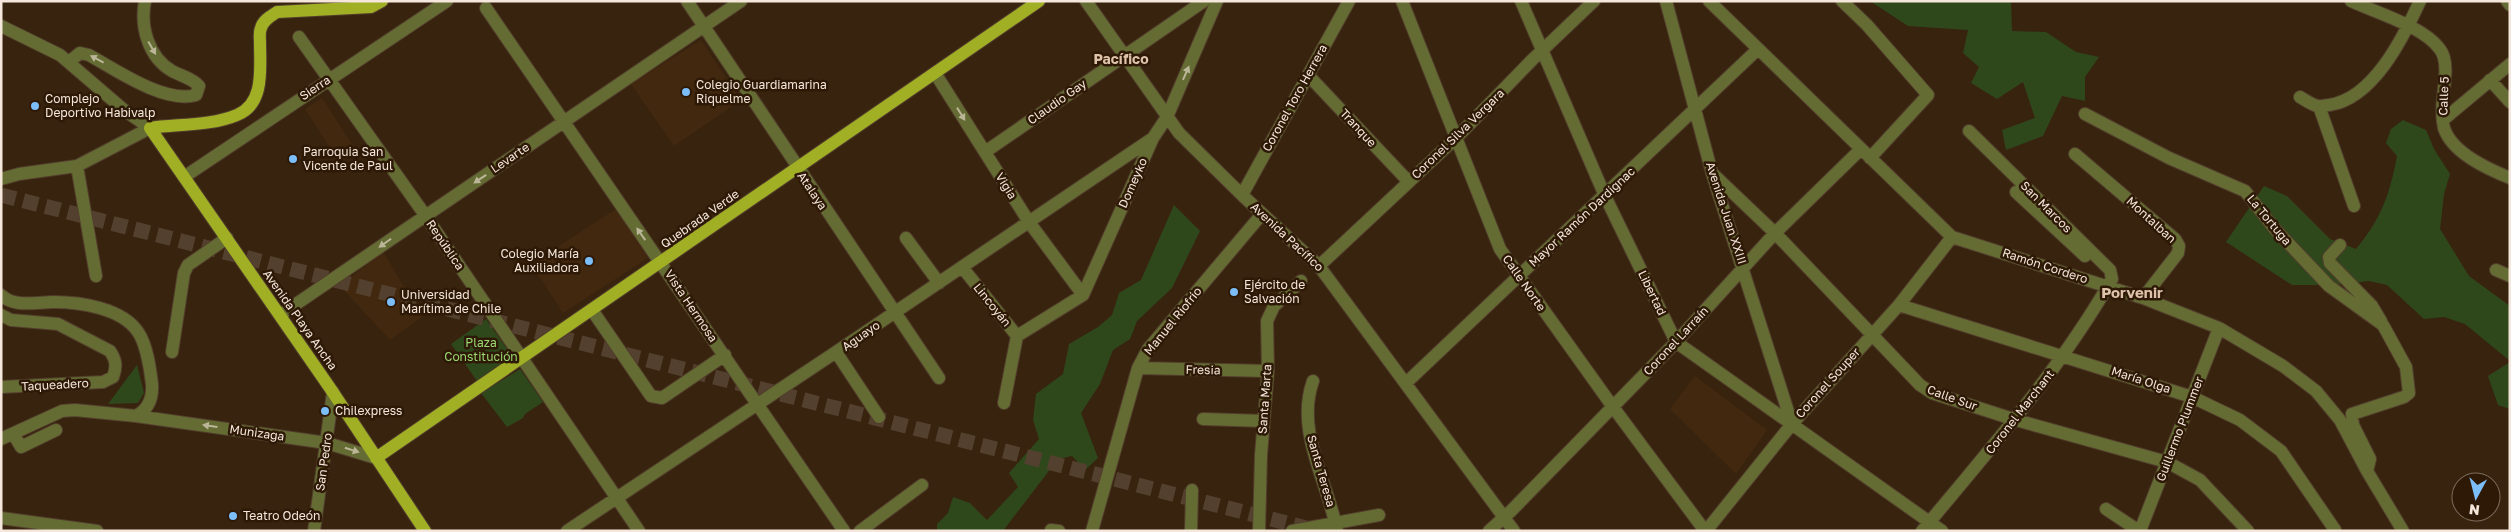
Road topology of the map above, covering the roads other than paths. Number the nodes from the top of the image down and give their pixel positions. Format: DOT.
graph roads {
  1 [pos="145,1"];
  2 [pos="382,1"];
  3 [pos="447,1"];
  4 [pos="687,1"];
  5 [pos="741,1"];
  6 [pos="1038,1"];
  7 [pos="1086,1"];
  8 [pos="1204,1"];
  9 [pos="1217,1"];
  10 [pos="1349,1"];
  11 [pos="1402,1"];
  12 [pos="1521,1"];
  13 [pos="1594,1"];
  14 [pos="1666,1"];
  15 [pos="1709,1"];
  16 [pos="1842,1"];
  17 [pos="2351,1"];
  18 [pos="2420,1"];
  19 [pos="2507,1"];
  20 [pos="2510,5"];
  21 [pos="486,8"];
  22 [pos="1,26"];
  23 [pos="705,27"];
  24 [pos="2408,27"];
  25 [pos="299,37"];
  26 [pos="1757,50"];
  27 [pos="1541,52"];
  28 [pos="1125,55"];
  29 [pos="69,62"];
  30 [pos="2510,64"];
  31 [pos="935,73"];
  32 [pos="1308,74"];
  33 [pos="328,79"];
  34 [pos="2490,80"];
  35 [pos="2300,97"];
  36 [pos="2510,102"];
  37 [pos="2319,106"];
  38 [pos="1695,110"];
  39 [pos="2085,114"];
  40 [pos="1166,117"];
  41 [pos="2443,120"];
  42 [pos="564,123"];
  43 [pos="150,128"];
  44 [pos="1969,131"];
  45 [pos="1456,137"];
  46 [pos="1153,138"];
  47 [pos="985,152"];
  48 [pos="1865,154"];
  49 [pos="2075,154"];
  50 [pos="77,166"];
  51 [pos="796,168"];
  52 [pos="1712,173"];
  53 [pos="184,177"];
  54 [pos="2510,178"];
  55 [pos="1,179"];
  56 [pos="1409,182"];
  57 [pos="2016,192"];
  58 [pos="1242,195"];
  59 [pos="1605,196"];
  60 [pos="2354,206"];
  61 [pos="1262,214"];
  62 [pos="425,215"];
  63 [pos="1029,222"];
  64 [pos="1775,233"];
  65 [pos="1952,237"];
  66 [pos="227,238"];
  67 [pos="906,238"];
  68 [pos="2340,245"];
  69 [pos="661,262"];
  70 [pos="1319,266"];
  71 [pos="962,267"];
  72 [pos="1743,267"];
  73 [pos="2496,270"];
  74 [pos="96,276"];
  75 [pos="1519,276"];
  76 [pos="2510,276"];
  77 [pos="1301,281"];
  78 [pos="2110,282"];
  79 [pos="939,283"];
  80 [pos="1,295"];
  81 [pos="1083,296"];
  82 [pos="2143,298"];
  83 [pos="1899,305"];
  84 [pos="592,310"];
  85 [pos="895,312"];
  86 [pos="1,315"];
  87 [pos="280,315"];
  88 [pos="2382,326"];
  89 [pos="2219,328"];
  90 [pos="1871,334"];
  91 [pos="1017,336"];
  92 [pos="1676,342"];
  93 [pos="172,352"];
  94 [pos="836,352"];
  95 [pos="725,356"];
  96 [pos="2063,356"];
  97 [pos="521,359"];
  98 [pos="1138,368"];
  99 [pos="1268,371"];
  100 [pos="939,378"];
  101 [pos="1313,381"];
  102 [pos="1406,383"];
  103 [pos="1,388"];
  104 [pos="333,392"];
  105 [pos="2192,397"];
  106 [pos="758,403"];
  107 [pos="1004,403"];
  108 [pos="1612,407"];
  109 [pos="136,416"];
  110 [pos="879,417"];
  111 [pos="1203,420"];
  112 [pos="2016,420"];
  113 [pos="1264,422"];
  114 [pos="1792,424"];
  115 [pos="56,430"];
  116 [pos="8,437"];
  117 [pos="328,442"];
  118 [pos="376,458"];
  119 [pos="2167,462"];
  120 [pos="2367,471"];
  121 [pos="922,485"];
  122 [pos="1192,490"];
  123 [pos="615,498"];
  124 [pos="2106,509"];
  125 [pos="1379,515"];
  126 [pos="1503,517"];
  127 [pos="1,518"];
  128 [pos="1336,526"];
  129 [pos="1926,526"];
  130 [pos="45,527"];
  131 [pos="2336,530"];
  132 [pos="2403,530"];
  133 [pos="97,531"];
  134 [pos="314,531"];
  135 [pos="425,531"];
  136 [pos="566,531"];
  137 [pos="638,531"];
  138 [pos="844,531"];
  139 [pos="860,531"];
  140 [pos="1092,531"];
  141 [pos="1191,531"];
  142 [pos="1259,531"];
  143 [pos="1292,531"];
  144 [pos="1489,531"];
  145 [pos="1514,531"];
  146 [pos="1706,531"];
  147 [pos="1942,531"];
  148 [pos="2140,531"];
  149 [pos="2248,531"];
  1 -- 29 [label="street, one-way"];
  2 -- 43 [label="main road"];
  3 -- 33 [label="street, Sierra"];
  4 -- 23 [label="street, Atalaya"];
  5 -- 23 [label="street, Levarte"];
  6 -- 31 [label="main road, Quebrada Verde"];
  7 -- 28 [label="street, Avenida Pacífico"];
  8 -- 28 [label="street, Claudio Gay"];
  40 -- 9 [label="street, Domeyko, one-way"];
  10 -- 32 [label="street, Coronel Toro Herrera"];
  11 -- 45 [label="street, Calle Norte"];
  12 -- 27 [label="street, Libertad"];
  13 -- 27 [label="street, Coronel Silva Vergara"];
  14 -- 38 [label="street, Avenida Juan XXIII"];
  15 -- 26 [label="street, Ramón Cordero"];
  16 -- 48 [label="street, Coronel Larraín"];
  17 -- 24 [label="street, Calle 5"];
  18 -- 24 [label="street"];
  19 -- 20 [label="street"];
  21 -- 42 [label="street, Vista Hermosa"];
  22 -- 29 [label="street"];
  23 -- 42 [label="street, Levarte"];
  23 -- 51 [label="street, Atalaya"];
  24 -- 37 [label="street"];
  24 -- 41 [label="street, Calle 5"];
  25 -- 33 [label="street, República"];
  26 -- 38 [label="street, Mayor Ramón Dardignac"];
  26 -- 48 [label="street, Ramón Cordero"];
  27 -- 45 [label="street, Coronel Silva Vergara"];
  27 -- 59 [label="street, Libertad"];
  28 -- 40 [label="street, Avenida Pacífico"];
  28 -- 47 [label="street, Claudio Gay"];
  29 -- 43 [label="street"];
  30 -- 34 [label="street"];
  31 -- 47 [label="street, Vigia, one-way"];
  31 -- 51 [label="main road, Quebrada Verde"];
  32 -- 56 [label="street, Tranque"];
  32 -- 58 [label="street, Coronel Toro Herrera"];
  33 -- 53 [label="street, Sierra"];
  33 -- 62 [label="street, República"];
  34 -- 36 [label="street"];
  34 -- 41 [label="street"];
  35 -- 37 [label="street"];
  37 -- 60 [label="street"];
  38 -- 52 [label="street, Avenida Juan XXIII"];
  38 -- 59 [label="street, Mayor Ramón Dardignac"];
  39 -- 88 [label="street, La Tortuga"];
  40 -- 46 [label="street, Domeyko"];
  40 -- 58 [label="street, Avenida Pacífico"];
  41 -- 54 [label="street, Calle 5"];
  42 -- 62 [label="street, Levarte, one-way"];
  69 -- 42 [label="street, Vista Hermosa, one-way"];
  43 -- 50 [label="street"];
  43 -- 53 [label="main road, Avenida Playa Ancha"];
  44 -- 78 [label="street, San Marcos"];
  45 -- 56 [label="street, Coronel Silva Vergara"];
  45 -- 75 [label="street, Calle Norte"];
  46 -- 63 [label="street, Aguayo"];
  46 -- 81 [label="street, Domeyko"];
  47 -- 63 [label="street, Vigia"];
  48 -- 64 [label="street, Coronel Larraín"];
  48 -- 65 [label="street, Ramón Cordero"];
  49 -- 82 [label="street, Montalban"];
  50 -- 55 [label="street"];
  50 -- 74 [label="street"];
  51 -- 69 [label="main road, Quebrada Verde"];
  51 -- 85 [label="street, Atalaya"];
  52 -- 64 [label="street, Calle Sur"];
  52 -- 72 [label="street, Avenida Juan XXIII"];
  53 -- 66 [label="main road, Avenida Playa Ancha"];
  56 -- 70 [label="street, Coronel Silva Vergara"];
  57 -- 78 [label="street"];
  58 -- 61 [label="street, Avenida Pacífico"];
  59 -- 75 [label="street, Mayor Ramón Dardignac"];
  59 -- 92 [label="street, Libertad"];
  61 -- 70 [label="street, Avenida Pacífico"];
  61 -- 98 [label="street, Manuel Riofrio"];
  62 -- 87 [label="street, Levarte, one-way"];
  62 -- 97 [label="street, República"];
  63 -- 71 [label="street, Aguayo"];
  63 -- 81 [label="street, Vigia"];
  64 -- 72 [label="street, Coronel Larraín"];
  64 -- 90 [label="street, Calle Sur"];
  65 -- 78 [label="street, Ramón Cordero"];
  65 -- 83 [label="street, Coronel Souper"];
  66 -- 87 [label="main road, Avenida Playa Ancha"];
  66 -- 93 [label="street"];
  67 -- 79 [label="street"];
  68 -- 88 [label="street, La Tortuga"];
  69 -- 84 [label="main road, Quebrada Verde"];
  69 -- 95 [label="street, Vista Hermosa"];
  70 -- 102 [label="street, Avenida Pacífico"];
  71 -- 79 [label="street, Aguayo"];
  71 -- 91 [label="street, Lincoyán"];
  72 -- 92 [label="street, Coronel Larraín"];
  72 -- 114 [label="street, Avenida Juan XXIII"];
  73 -- 76 [label="street"];
  75 -- 102 [label="street, Mayor Ramón Dardignac"];
  75 -- 108 [label="street, Calle Norte"];
  77 -- 99 [label="street, Santa Marta"];
  78 -- 82 [label="street, Ramón Cordero"];
  78 -- 96 [label="street, Coronel Marchant"];
  79 -- 85 [label="street, Aguayo"];
  80 -- 109 [label="street"];
  81 -- 91 [label="street"];
  82 -- 89 [label="street, Ramón Cordero"];
  83 -- 90 [label="street, Coronel Souper"];
  83 -- 96 [label="street, María Olga"];
  84 -- 95 [label="street"];
  84 -- 97 [label="main road, Quebrada Verde"];
  85 -- 94 [label="street, Aguayo"];
  85 -- 100 [label="street, Atalaya"];
  86 -- 103 [label="street, Taqueadero"];
  87 -- 104 [label="main road, Avenida Playa Ancha"];
  88 -- 120 [label="street, La Tortuga"];
  89 -- 105 [label="street, Guillermo Plummer"];
  89 -- 120 [label="street, Ramón Cordero"];
  90 -- 112 [label="street, Calle Sur"];
  90 -- 114 [label="street, Coronel Souper"];
  91 -- 107 [label="street, Lincoyán"];
  92 -- 108 [label="street, Coronel Larraín"];
  92 -- 114 [label="street, Libertad"];
  94 -- 106 [label="street, Aguayo"];
  94 -- 110 [label="street"];
  95 -- 106 [label="street, Vista Hermosa"];
  96 -- 105 [label="street, María Olga"];
  96 -- 112 [label="street, Coronel Marchant"];
  97 -- 118 [label="main road, Quebrada Verde"];
  97 -- 123 [label="street, República"];
  98 -- 99 [label="street, Fresia"];
  98 -- 140 [label="street, Manuel Riofrio"];
  99 -- 113 [label="street, Santa Marta"];
  101 -- 128 [label="street, Santa Teresa"];
  102 -- 126 [label="street, Avenida Pacífico"];
  104 -- 117 [label="street, San Pedro"];
  104 -- 118 [label="main road, Avenida Playa Ancha"];
  105 -- 119 [label="street, Guillermo Plummer"];
  105 -- 131 [label="street, María Olga"];
  106 -- 123 [label="street, Aguayo"];
  106 -- 138 [label="street, Vista Hermosa"];
  108 -- 126 [label="street, Coronel Larraín"];
  108 -- 146 [label="street, Calle Norte"];
  109 -- 116 [label="street, Munizaga"];
  117 -- 109 [label="street, Munizaga, one-way"];
  111 -- 113 [label="street"];
  112 -- 119 [label="street, Calle Sur"];
  112 -- 129 [label="street, Coronel Marchant"];
  113 -- 142 [label="street, Santa Marta"];
  114 -- 129 [label="street, Libertad"];
  114 -- 146 [label="street, Coronel Souper"];
  115 -- 116 [label="street"];
  117 -- 118 [label="street, Munizaga, one-way"];
  117 -- 134 [label="street, San Pedro"];
  118 -- 135 [label="main road, Avenida Playa Ancha"];
  119 -- 148 [label="street, Guillermo Plummer"];
  119 -- 149 [label="street, Calle Sur"];
  120 -- 132 [label="street, Ramón Cordero"];
  121 -- 139 [label="street"];
  122 -- 141 [label="street"];
  123 -- 136 [label="street, Aguayo"];
  123 -- 137 [label="street, República"];
  124 -- 148 [label="street"];
  125 -- 128 [label="street"];
  126 -- 144 [label="street, Coronel Larraín"];
  126 -- 145 [label="street, Avenida Pacífico"];
  127 -- 130 [label="street"];
  128 -- 143 [label="street"];
  129 -- 147 [label="street, Libertad"];
  130 -- 133 [label="street"];
}
